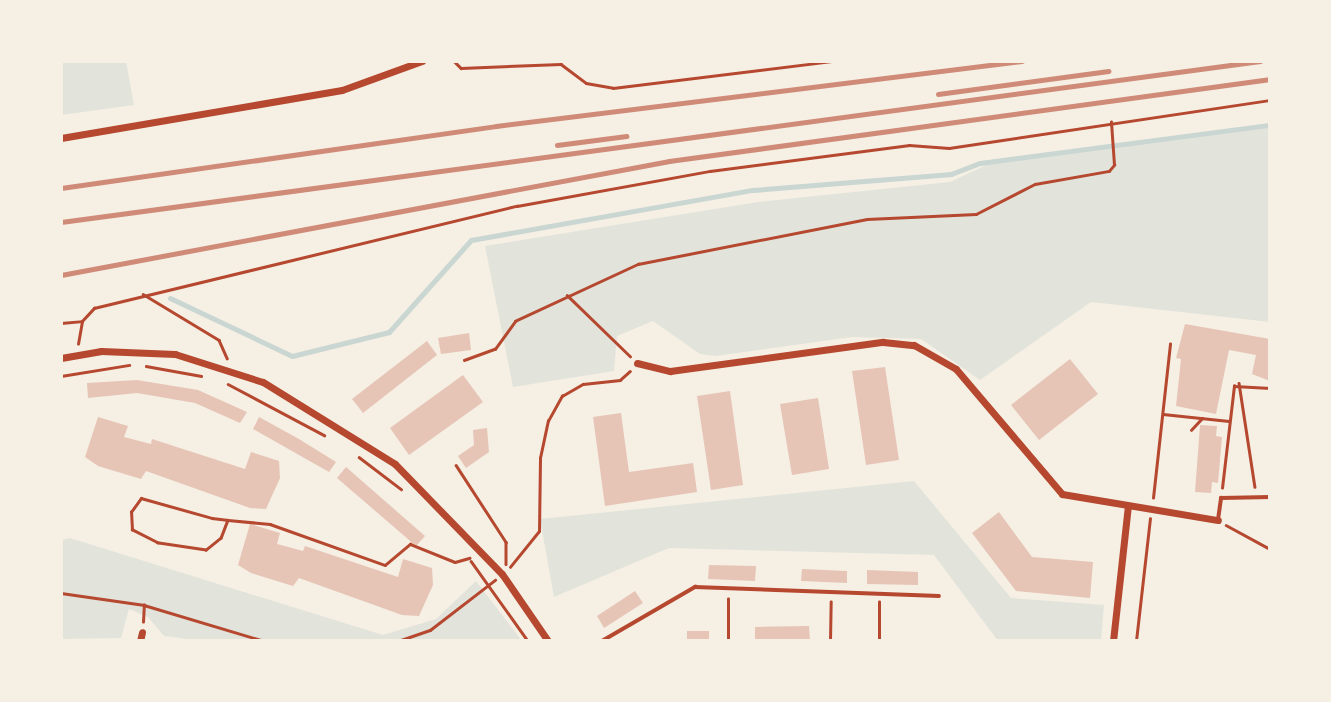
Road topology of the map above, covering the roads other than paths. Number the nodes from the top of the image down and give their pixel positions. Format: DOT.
graph roads {
  1 [pos="422,61"];
  2 [pos="61,138"];
  3 [pos="61,358"];
  4 [pos="638,363"];
  5 [pos="1270,497"];
  6 [pos="1128,506"];
  7 [pos="1218,520"];
  8 [pos="939,596"];
  9 [pos="548,641"];
  10 [pos="602,641"];
  11 [pos="1113,641"];
  1 -- 2 [label="street"];
  3 -- 9 [label="street"];
  4 -- 6 [label="street"];
  5 -- 7 [label="lane"];
  6 -- 7 [label="street"];
  6 -- 11 [label="street"];
  8 -- 10 [label="lane"];
}
